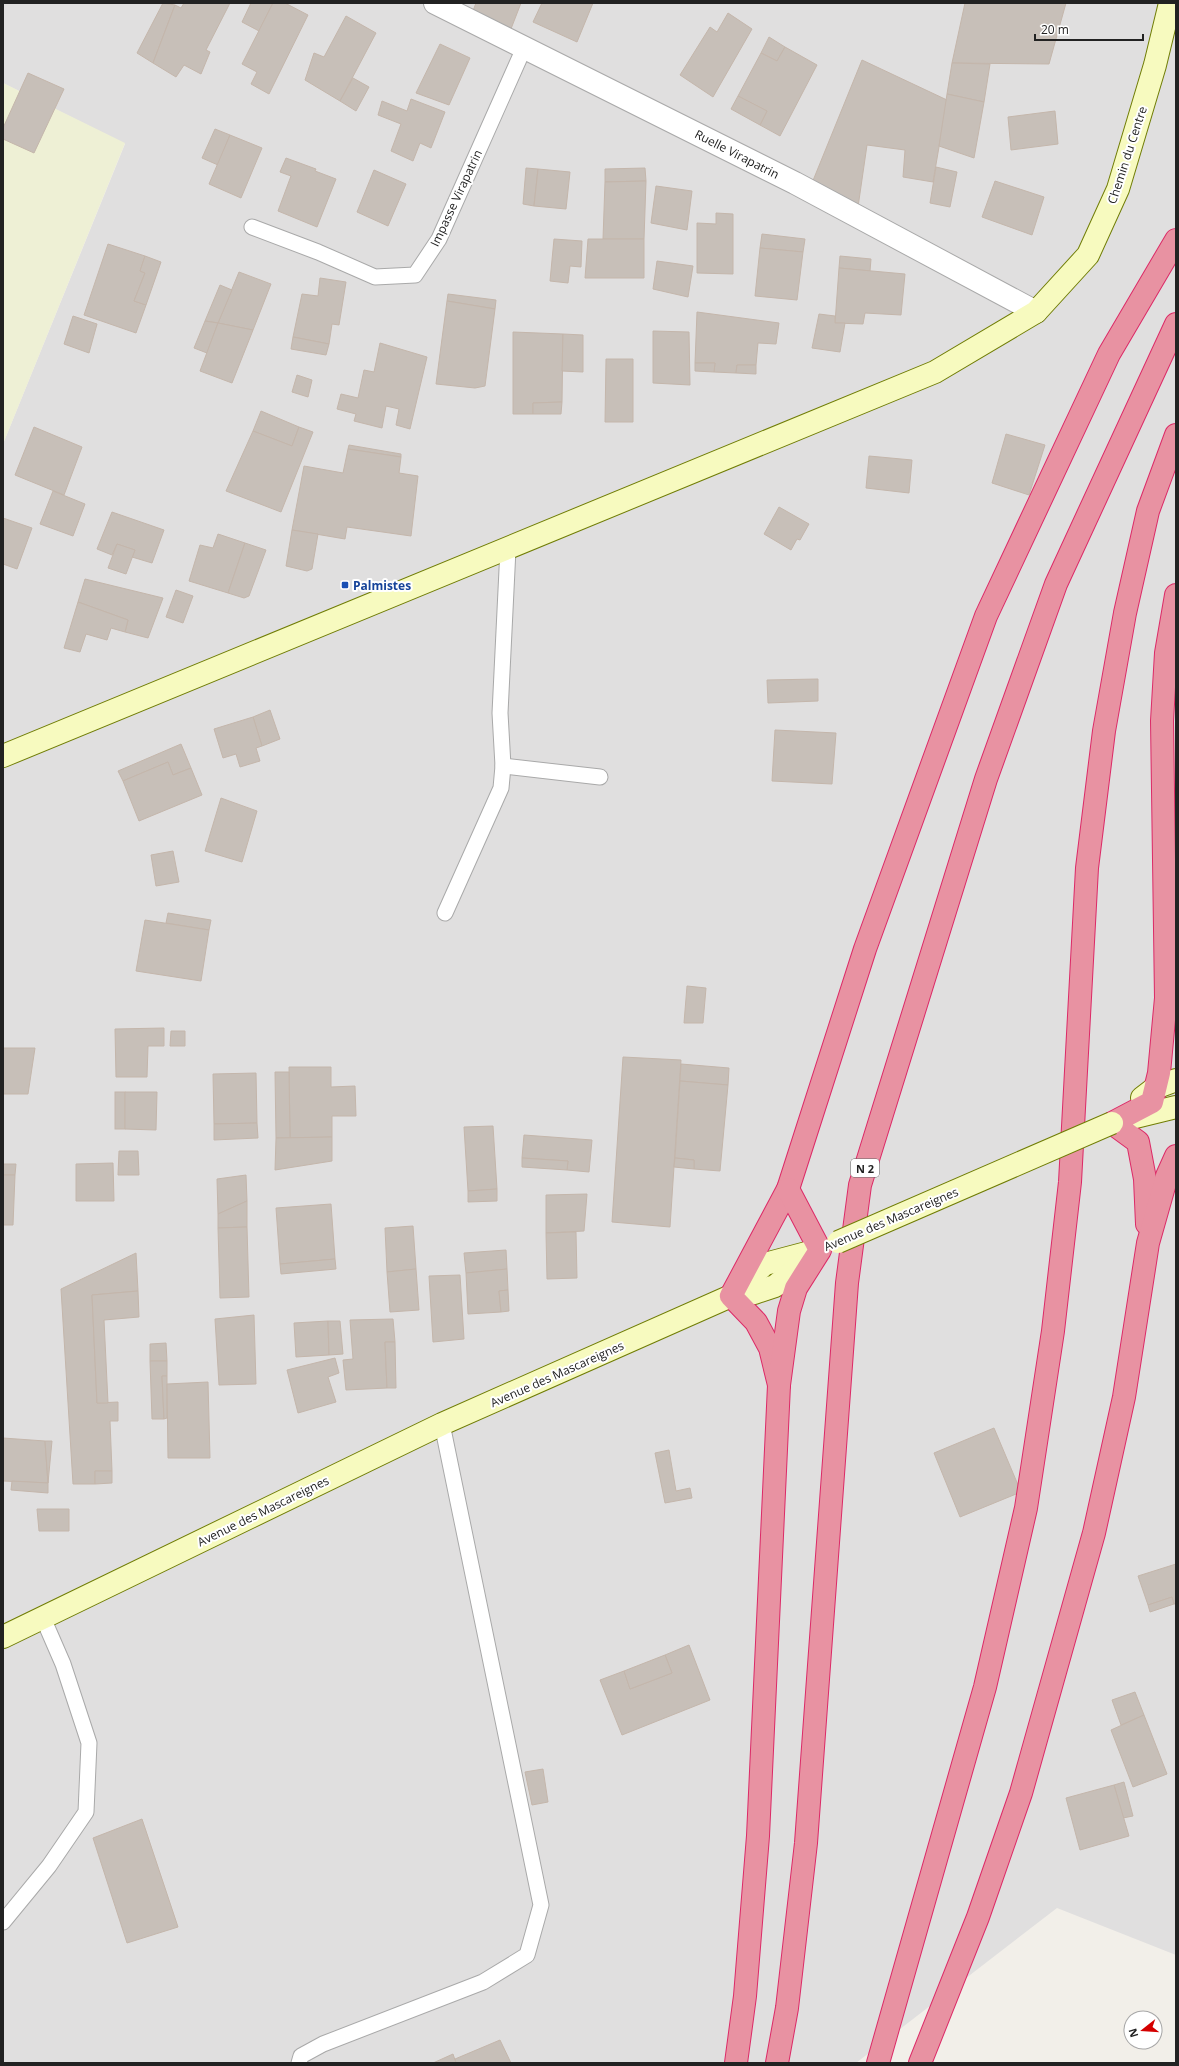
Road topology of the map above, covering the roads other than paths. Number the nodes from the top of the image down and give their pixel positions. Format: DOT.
graph roads {
  1 [pos="435,3"];
  2 [pos="1170,3"];
  3 [pos="524,48"];
  4 [pos="252,227"];
  5 [pos="1176,240"];
  6 [pos="1036,312"];
  7 [pos="1176,324"];
  8 [pos="1176,435"];
  9 [pos="508,549"];
  10 [pos="1176,595"];
  11 [pos="3,756"];
  12 [pos="504,766"];
  13 [pos="600,777"];
  14 [pos="445,913"];
  15 [pos="1171,1006"];
  16 [pos="1176,1080"];
  17 [pos="1155,1088"];
  18 [pos="1176,1107"];
  19 [pos="1112,1123"];
  20 [pos="1176,1156"];
  21 [pos="788,1189"];
  22 [pos="1148,1243"];
  23 [pos="829,1246"];
  24 [pos="731,1296"];
  25 [pos="779,1385"];
  26 [pos="442,1424"];
  27 [pos="43,1618"];
  28 [pos="3,1636"];
  29 [pos="3,1922"];
  30 [pos="299,2063"];
  31 [pos="736,2063"];
  32 [pos="777,2063"];
  33 [pos="878,2063"];
  34 [pos="920,2063"];
  1 -- 3 [label="street, Ruelle Virapatrin"];
  2 -- 6 [label="street, Chemin du Centre"];
  3 -- 4 [label="lane, Impasse Virapatrin"];
  3 -- 6 [label="street, Ruelle Virapatrin"];
  5 -- 21 [label="highway"];
  6 -- 9 [label="street, Chemin du Centre"];
  7 -- 32 [label="highway, N 2"];
  8 -- 33 [label="highway"];
  9 -- 11 [label="street, Chemin du Centre"];
  9 -- 12 [label="lane"];
  10 -- 15 [label="highway"];
  12 -- 13 [label="lane"];
  12 -- 14 [label="lane"];
  15 -- 17 [label="highway"];
  16 -- 17 [label="street"];
  17 -- 19 [label="highway"];
  18 -- 19 [label="street, Avenue des Mascareignes"];
  19 -- 22 [label="highway"];
  19 -- 23 [label="street, Avenue des Mascareignes, bridge"];
  20 -- 22 [label="highway"];
  21 -- 23 [label="highway"];
  21 -- 24 [label="highway"];
  22 -- 34 [label="highway"];
  23 -- 24 [label="street, Avenue des Mascareignes"];
  23 -- 25 [label="highway"];
  24 -- 25 [label="highway"];
  24 -- 26 [label="street, Avenue des Mascareignes"];
  25 -- 31 [label="highway"];
  26 -- 27 [label="street, Avenue des Mascareignes"];
  26 -- 30 [label="lane"];
  27 -- 28 [label="street, Avenue des Mascareignes"];
  27 -- 29 [label="lane"];
}
